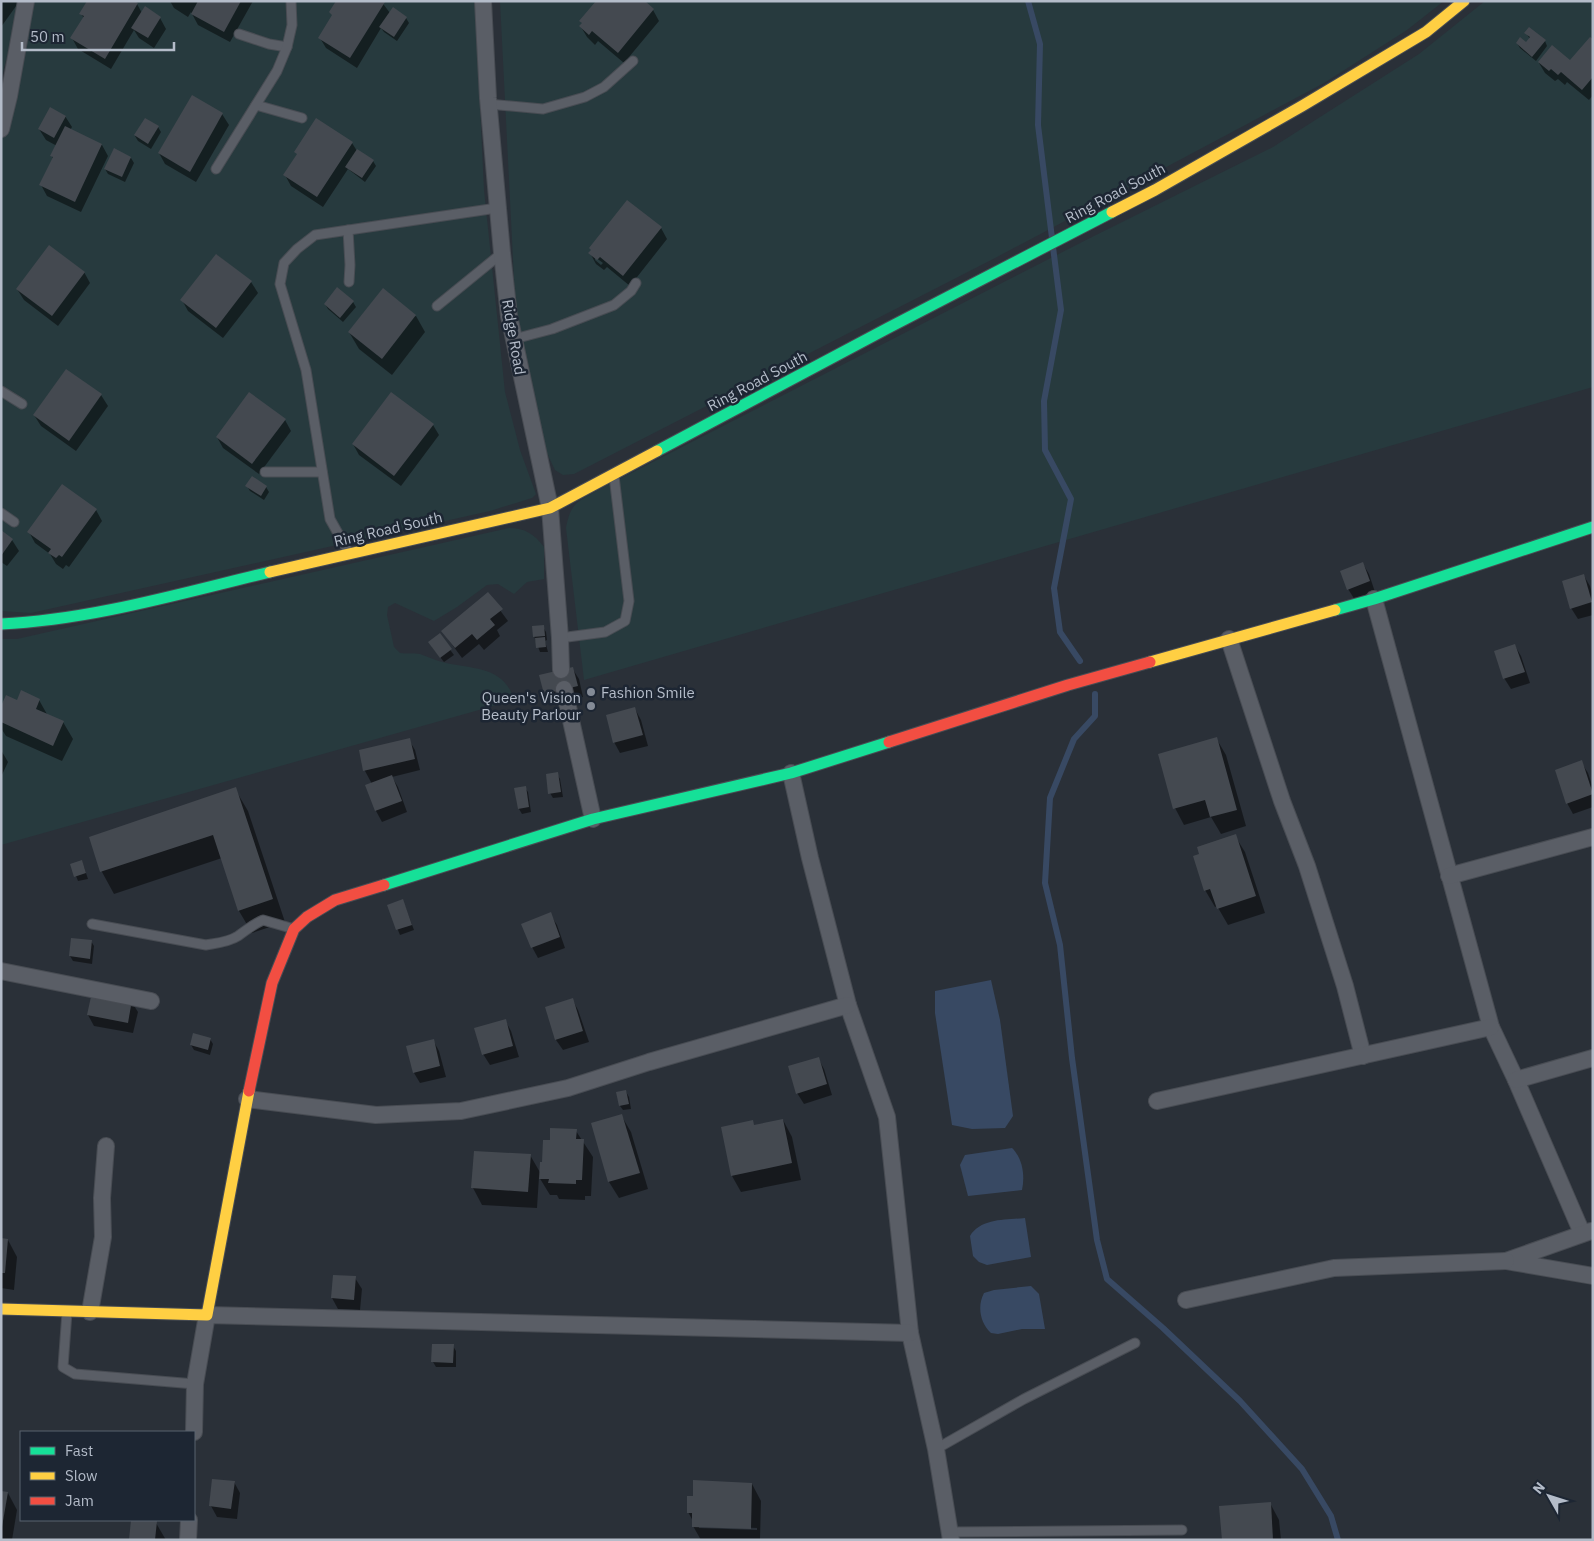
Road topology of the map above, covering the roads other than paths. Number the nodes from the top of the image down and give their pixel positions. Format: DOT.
graph roads {
  1 [pos="26,1"];
  2 [pos="291,1"];
  3 [pos="483,1"];
  4 [pos="1464,1"];
  5 [pos="239,34"];
  6 [pos="287,47"];
  7 [pos="633,61"];
  8 [pos="488,104"];
  9 [pos="256,105"];
  10 [pos="302,118"];
  11 [pos="1,129"];
  12 [pos="216,169"];
  13 [pos="497,208"];
  14 [pos="348,230"];
  15 [pos="502,253"];
  16 [pos="349,282"];
  17 [pos="636,283"];
  18 [pos="437,306"];
  19 [pos="514,339"];
  20 [pos="1,391"];
  21 [pos="22,404"];
  22 [pos="265,472"];
  23 [pos="322,472"];
  24 [pos="614,474"];
  25 [pos="550,508"];
  26 [pos="1,512"];
  27 [pos="14,522"];
  28 [pos="1593,527"];
  29 [pos="349,554"];
  30 [pos="1374,599"];
  31 [pos="1,624"];
  32 [pos="560,638"];
  33 [pos="1229,639"];
  34 [pos="561,670"];
  35 [pos="564,689"];
  36 [pos="791,773"];
  37 [pos="593,819"];
  38 [pos="1593,837"];
  39 [pos="1449,876"];
  40 [pos="92,924"];
  41 [pos="294,929"];
  42 [pos="1,971"];
  43 [pos="151,1001"];
  44 [pos="848,1005"];
  45 [pos="1491,1027"];
  46 [pos="1363,1056"];
  47 [pos="1593,1058"];
  48 [pos="1516,1080"];
  49 [pos="247,1099"];
  50 [pos="1157,1101"];
  51 [pos="106,1146"];
  52 [pos="1587,1232"];
  53 [pos="1506,1260"];
  54 [pos="1593,1276"];
  55 [pos="1186,1300"];
  56 [pos="1,1309"];
  57 [pos="67,1312"];
  58 [pos="90,1312"];
  59 [pos="207,1315"];
  60 [pos="910,1332"];
  61 [pos="1135,1343"];
  62 [pos="195,1384"];
  63 [pos="194,1431"];
  64 [pos="936,1449"];
  65 [pos="189,1521"];
  66 [pos="1182,1530"];
  67 [pos="950,1536"];
  68 [pos="188,1540"];
  1 -- 11 [label="street"];
  2 -- 6 [label="lane"];
  3 -- 8 [label="street, Ridge Road"];
  4 -- 24 [label="street, Ring Road South"];
  5 -- 6 [label="lane"];
  6 -- 9 [label="lane"];
  7 -- 8 [label="lane"];
  8 -- 13 [label="street, Ridge Road"];
  9 -- 10 [label="lane"];
  9 -- 12 [label="lane"];
  13 -- 14 [label="lane"];
  13 -- 15 [label="street, Ridge Road"];
  14 -- 16 [label="lane"];
  14 -- 23 [label="lane"];
  15 -- 18 [label="lane"];
  15 -- 19 [label="street, Ridge Road"];
  17 -- 19 [label="lane"];
  19 -- 25 [label="street, Ridge Road"];
  20 -- 21 [label="lane"];
  22 -- 23 [label="lane"];
  23 -- 29 [label="lane"];
  24 -- 25 [label="street, Ring Road South"];
  24 -- 32 [label="lane"];
  25 -- 29 [label="street, Ring Road South"];
  25 -- 32 [label="street, Ridge Road"];
  26 -- 27 [label="lane"];
  28 -- 30 [label="street"];
  29 -- 31 [label="street, Ring Road South"];
  30 -- 33 [label="street"];
  30 -- 39 [label="street"];
  32 -- 34 [label="street, Ridge Road"];
  33 -- 36 [label="street"];
  33 -- 46 [label="street"];
  35 -- 37 [label="street"];
  36 -- 37 [label="street"];
  36 -- 44 [label="street"];
  37 -- 41 [label="street"];
  38 -- 39 [label="street"];
  39 -- 45 [label="street"];
  40 -- 41 [label="lane"];
  41 -- 49 [label="street"];
  42 -- 43 [label="street"];
  44 -- 49 [label="street"];
  44 -- 60 [label="street"];
  45 -- 46 [label="street"];
  45 -- 48 [label="street"];
  46 -- 50 [label="street"];
  47 -- 48 [label="street"];
  48 -- 52 [label="street"];
  49 -- 59 [label="street"];
  51 -- 58 [label="street"];
  52 -- 53 [label="street"];
  53 -- 54 [label="street"];
  53 -- 55 [label="street"];
  56 -- 57 [label="street"];
  57 -- 58 [label="street"];
  57 -- 62 [label="lane"];
  58 -- 59 [label="street"];
  59 -- 60 [label="street"];
  59 -- 62 [label="street"];
  60 -- 64 [label="street"];
  61 -- 64 [label="lane"];
  62 -- 63 [label="street"];
  64 -- 67 [label="street"];
  65 -- 68 [label="street"];
  66 -- 67 [label="lane"];
}
